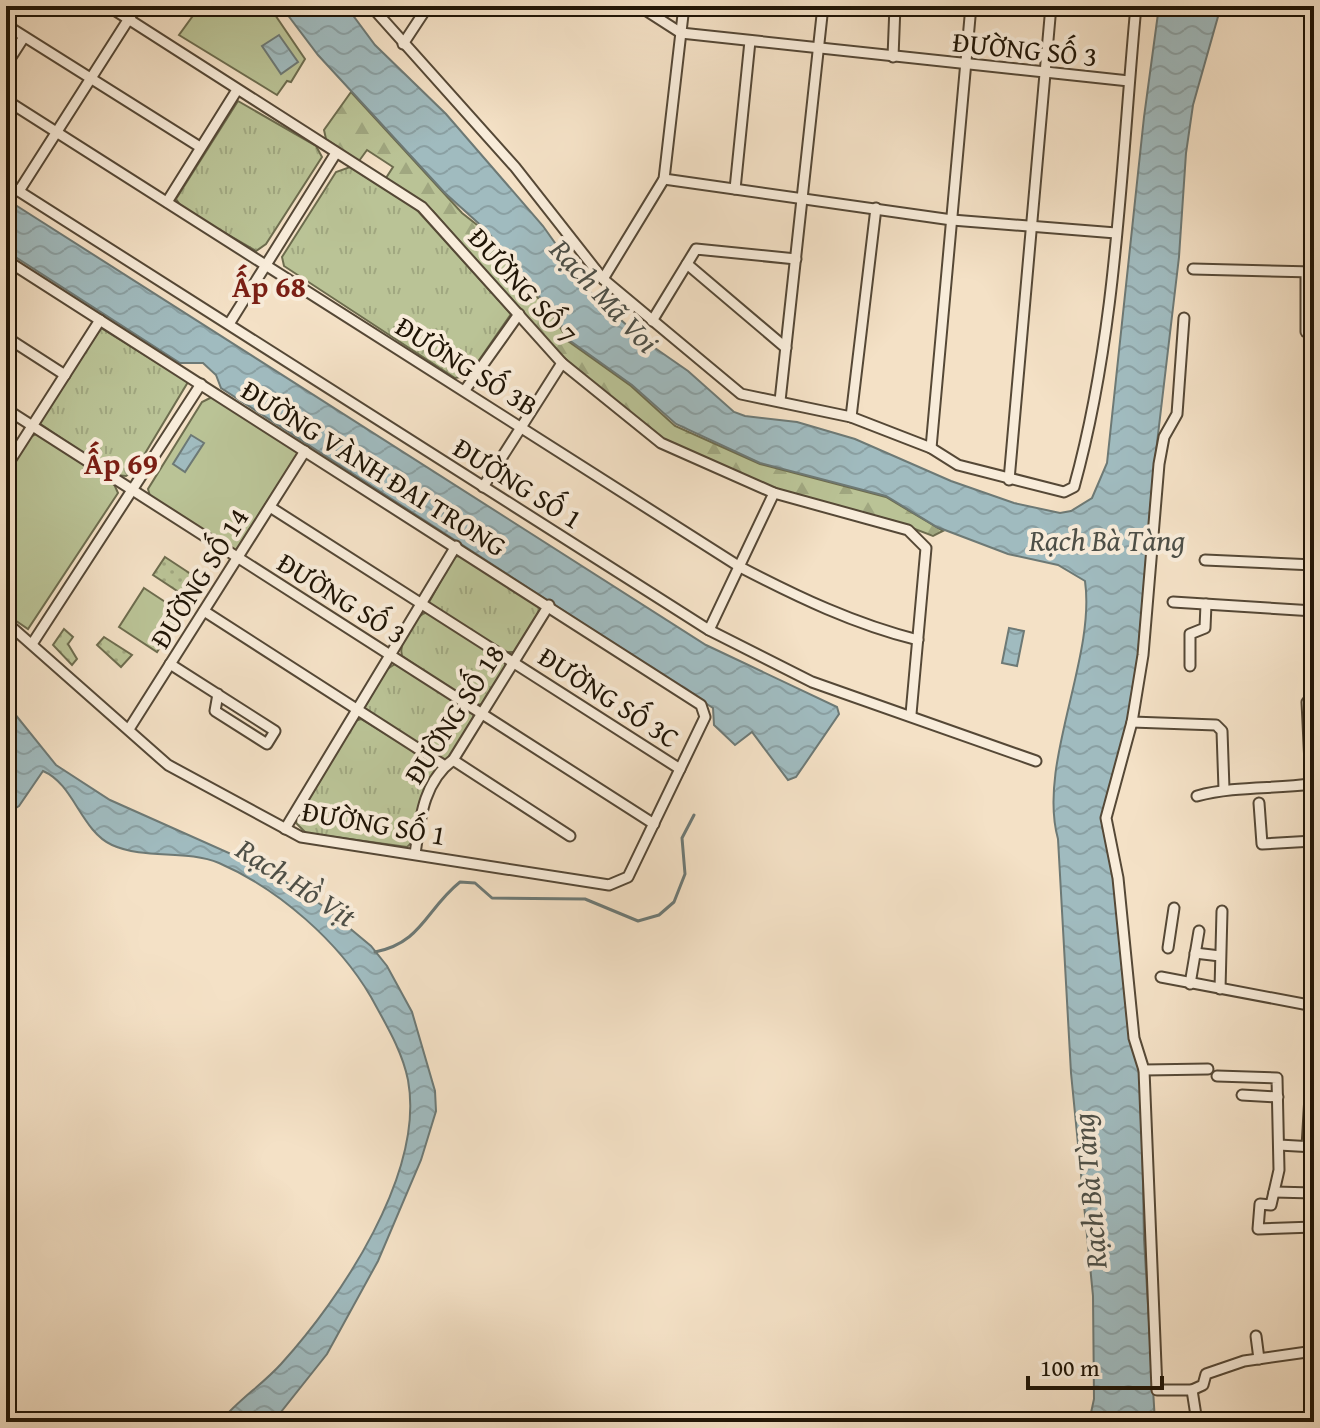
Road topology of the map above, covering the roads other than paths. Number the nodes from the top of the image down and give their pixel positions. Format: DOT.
graph roads {
  1 [pos="108,6"];
  2 [pos="137,6"];
  3 [pos="371,6"];
  4 [pos="428,6"];
  5 [pos="639,6"];
  6 [pos="684,6"];
  7 [pos="823,6"];
  8 [pos="895,6"];
  9 [pos="971,6"];
  10 [pos="1051,6"];
  11 [pos="1136,6"];
  12 [pos="129,19"];
  13 [pos="6,25"];
  14 [pos="681,33"];
  15 [pos="24,37"];
  16 [pos="750,41"];
  17 [pos="403,44"];
  18 [pos="820,49"];
  19 [pos="893,57"];
  20 [pos="6,65"];
  21 [pos="966,65"];
  22 [pos="1047,71"];
  23 [pos="90,78"];
  24 [pos="1129,81"];
  25 [pos="237,90"];
  26 [pos="6,100"];
  27 [pos="56,132"];
  28 [pos="200,147"];
  29 [pos="336,153"];
  30 [pos="664,179"];
  31 [pos="6,183"];
  32 [pos="735,189"];
  33 [pos="19,191"];
  34 [pos="803,198"];
  35 [pos="167,202"];
  36 [pos="876,208"];
  37 [pos="952,220"];
  38 [pos="1033,226"];
  39 [pos="1116,233"];
  40 [pos="796,259"];
  41 [pos="6,260"];
  42 [pos="266,264"];
  43 [pos="687,264"];
  44 [pos="1193,269"];
  45 [pos="1310,272"];
  46 [pos="603,279"];
  47 [pos="519,314"];
  48 [pos="1184,318"];
  49 [pos="100,320"];
  50 [pos="652,321"];
  51 [pos="229,324"];
  52 [pos="1306,332"];
  53 [pos="6,337"];
  54 [pos="786,348"];
  55 [pos="562,363"];
  56 [pos="65,375"];
  57 [pos="201,384"];
  58 [pos="465,390"];
  59 [pos="780,401"];
  60 [pos="6,409"];
  61 [pos="851,417"];
  62 [pos="521,425"];
  63 [pos="33,426"];
  64 [pos="931,448"];
  65 [pos="305,451"];
  66 [pos="6,467"];
  67 [pos="1009,480"];
  68 [pos="483,487"];
  69 [pos="132,490"];
  70 [pos="774,493"];
  71 [pos="270,507"];
  72 [pos="456,546"];
  73 [pos="238,558"];
  74 [pos="1205,560"];
  75 [pos="1314,565"];
  76 [pos="740,567"];
  77 [pos="1173,602"];
  78 [pos="422,604"];
  79 [pos="1206,604"];
  80 [pos="549,605"];
  81 [pos="204,611"];
  82 [pos="1314,611"];
  83 [pos="6,622"];
  84 [pos="709,630"];
  85 [pos="918,640"];
  86 [pos="32,644"];
  87 [pos="390,655"];
  88 [pos="513,662"];
  89 [pos="170,664"];
  90 [pos="1190,666"];
  91 [pos="218,694"];
  92 [pos="1307,702"];
  93 [pos="357,711"];
  94 [pos="481,713"];
  95 [pos="911,714"];
  96 [pos="704,721"];
  97 [pos="1132,722"];
  98 [pos="129,729"];
  99 [pos="1036,761"];
  100 [pos="449,763"];
  101 [pos="680,769"];
  102 [pos="1311,784"];
  103 [pos="1224,789"];
  104 [pos="1197,796"];
  105 [pos="1259,803"];
  106 [pos="654,824"];
  107 [pos="285,829"];
  108 [pos="570,836"];
  109 [pos="1313,841"];
  110 [pos="1314,852"];
  111 [pos="415,854"];
  112 [pos="1174,908"];
  113 [pos="1222,911"];
  114 [pos="1199,931"];
  115 [pos="1168,948"];
  116 [pos="1195,953"];
  117 [pos="1220,956"];
  118 [pos="1161,977"];
  119 [pos="1190,984"];
  120 [pos="1220,989"];
  121 [pos="1314,1006"];
  122 [pos="1144,1070"];
  123 [pos="1242,1095"];
  124 [pos="1310,1096"];
  125 [pos="1278,1097"];
  126 [pos="1279,1145"];
  127 [pos="1311,1147"];
  128 [pos="1274,1192"];
  129 [pos="1314,1193"];
  130 [pos="1314,1227"];
  131 [pos="1256,1336"];
  132 [pos="1314,1351"];
  133 [pos="1259,1359"];
  134 [pos="1192,1390"];
  135 [pos="1197,1422"];
  1 -- 12 [label="street, ĐƯỜNG SỐ 7"];
  2 -- 12 [label="street"];
  3 -- 17 [label="street"];
  4 -- 17 [label="street"];
  5 -- 14 [label="street, ĐƯỜNG SỐ 3"];
  6 -- 14 [label="street"];
  7 -- 18 [label="street"];
  8 -- 19 [label="street"];
  9 -- 21 [label="street"];
  10 -- 22 [label="street"];
  11 -- 24 [label="street"];
  12 -- 23 [label="street"];
  12 -- 25 [label="street, ĐƯỜNG SỐ 7"];
  13 -- 15 [label="street"];
  14 -- 16 [label="street, ĐƯỜNG SỐ 3"];
  14 -- 30 [label="street"];
  15 -- 20 [label="street"];
  15 -- 23 [label="street"];
  16 -- 18 [label="street, ĐƯỜNG SỐ 3"];
  16 -- 32 [label="street"];
  17 -- 46 [label="street"];
  18 -- 19 [label="street, ĐƯỜNG SỐ 3"];
  18 -- 34 [label="street"];
  19 -- 21 [label="street, ĐƯỜNG SỐ 3"];
  21 -- 22 [label="street, ĐƯỜNG SỐ 3"];
  21 -- 37 [label="street"];
  22 -- 24 [label="street, ĐƯỜNG SỐ 3"];
  22 -- 38 [label="street"];
  23 -- 27 [label="street"];
  23 -- 28 [label="street"];
  24 -- 39 [label="street"];
  25 -- 28 [label="street"];
  25 -- 29 [label="street, ĐƯỜNG SỐ 7"];
  26 -- 27 [label="street, ĐƯỜNG SỐ 3B"];
  27 -- 33 [label="street"];
  27 -- 35 [label="street, ĐƯỜNG SỐ 3B"];
  28 -- 35 [label="street"];
  29 -- 42 [label="street"];
  29 -- 47 [label="street, ĐƯỜNG SỐ 7"];
  30 -- 32 [label="street"];
  30 -- 46 [label="street"];
  31 -- 33 [label="street, ĐƯỜNG SỐ 1"];
  32 -- 34 [label="street"];
  33 -- 51 [label="street, ĐƯỜNG SỐ 1"];
  34 -- 36 [label="street"];
  34 -- 40 [label="street"];
  35 -- 42 [label="street, ĐƯỜNG SỐ 3B"];
  36 -- 37 [label="street"];
  36 -- 61 [label="street"];
  37 -- 38 [label="street"];
  37 -- 64 [label="street"];
  38 -- 39 [label="street"];
  38 -- 67 [label="street"];
  39 -- 67 [label="street"];
  40 -- 43 [label="street"];
  40 -- 54 [label="street"];
  41 -- 49 [label="street, ĐƯỜNG VÀNH ĐAI TRONG"];
  42 -- 51 [label="street"];
  42 -- 58 [label="street, ĐƯỜNG SỐ 3B"];
  43 -- 50 [label="street"];
  43 -- 54 [label="street"];
  44 -- 45 [label="street"];
  45 -- 52 [label="street"];
  46 -- 50 [label="street"];
  47 -- 55 [label="street, ĐƯỜNG SỐ 7"];
  47 -- 58 [label="street"];
  48 -- 97 [label="street"];
  49 -- 56 [label="street"];
  49 -- 57 [label="street, ĐƯỜNG VÀNH ĐAI TRONG"];
  50 -- 59 [label="street"];
  51 -- 68 [label="street, ĐƯỜNG SỐ 1"];
  53 -- 56 [label="street"];
  54 -- 59 [label="street"];
  55 -- 62 [label="street"];
  55 -- 70 [label="street, ĐƯỜNG SỐ 7"];
  56 -- 63 [label="street"];
  57 -- 65 [label="street, ĐƯỜNG VÀNH ĐAI TRONG"];
  57 -- 69 [label="street"];
  58 -- 62 [label="street, ĐƯỜNG SỐ 3B"];
  59 -- 61 [label="street"];
  60 -- 63 [label="street, ĐƯỜNG SỐ 3"];
  61 -- 64 [label="street"];
  62 -- 68 [label="street"];
  62 -- 76 [label="street, ĐƯỜNG SỐ 3B"];
  63 -- 66 [label="street"];
  63 -- 69 [label="street, ĐƯỜNG SỐ 3"];
  64 -- 67 [label="street"];
  65 -- 71 [label="street, ĐƯỜNG SỐ 14"];
  65 -- 72 [label="street, ĐƯỜNG VÀNH ĐAI TRONG"];
  68 -- 84 [label="street, ĐƯỜNG SỐ 1"];
  69 -- 73 [label="street, ĐƯỜNG SỐ 3"];
  69 -- 86 [label="street"];
  70 -- 76 [label="street"];
  70 -- 85 [label="street, ĐƯỜNG SỐ 7"];
  71 -- 73 [label="street, ĐƯỜNG SỐ 14"];
  71 -- 78 [label="street"];
  72 -- 78 [label="street"];
  72 -- 80 [label="street, ĐƯỜNG VÀNH ĐAI TRONG"];
  73 -- 81 [label="street, ĐƯỜNG SỐ 14"];
  73 -- 87 [label="street, ĐƯỜNG SỐ 3"];
  74 -- 75 [label="street"];
  76 -- 84 [label="street"];
  76 -- 85 [label="street, ĐƯỜNG SỐ 3B"];
  77 -- 79 [label="street"];
  78 -- 87 [label="street"];
  78 -- 88 [label="street"];
  79 -- 82 [label="street"];
  79 -- 90 [label="street"];
  80 -- 88 [label="street, ĐƯỜNG SỐ 18"];
  80 -- 96 [label="street, ĐƯỜNG VÀNH ĐAI TRONG"];
  81 -- 89 [label="street, ĐƯỜNG SỐ 14"];
  81 -- 93 [label="street"];
  83 -- 86 [label="street, ĐƯỜNG SỐ 1"];
  84 -- 95 [label="street, ĐƯỜNG SỐ 1"];
  85 -- 95 [label="street"];
  86 -- 98 [label="street, ĐƯỜNG SỐ 1"];
  87 -- 93 [label="street"];
  87 -- 94 [label="street, ĐƯỜNG SỐ 3"];
  88 -- 94 [label="street, ĐƯỜNG SỐ 18"];
  88 -- 101 [label="street, ĐƯỜNG SỐ 3C"];
  89 -- 91 [label="street"];
  89 -- 98 [label="street, ĐƯỜNG SỐ 14"];
  91 -- 91 [label="street"];
  92 -- 102 [label="street"];
  93 -- 100 [label="street"];
  93 -- 107 [label="street"];
  94 -- 100 [label="street, ĐƯỜNG SỐ 18"];
  94 -- 106 [label="street, ĐƯỜNG SỐ 3"];
  95 -- 99 [label="street, ĐƯỜNG SỐ 1"];
  96 -- 101 [label="street, ĐƯỜNG SỐ 1"];
  97 -- 103 [label="street"];
  97 -- 122 [label="street"];
  98 -- 107 [label="street, ĐƯỜNG SỐ 1"];
  100 -- 108 [label="street"];
  100 -- 111 [label="street, ĐƯỜNG SỐ 18"];
  101 -- 106 [label="street, ĐƯỜNG SỐ 1"];
  102 -- 103 [label="street"];
  102 -- 109 [label="street"];
  103 -- 104 [label="street"];
  105 -- 109 [label="street"];
  106 -- 111 [label="street, ĐƯỜNG SỐ 1"];
  107 -- 111 [label="street, ĐƯỜNG SỐ 1"];
  109 -- 110 [label="street"];
  112 -- 115 [label="street"];
  113 -- 117 [label="street"];
  114 -- 116 [label="street"];
  116 -- 117 [label="street"];
  116 -- 119 [label="street"];
  117 -- 120 [label="street"];
  118 -- 119 [label="street"];
  119 -- 120 [label="street"];
  120 -- 121 [label="street"];
  122 -- 125 [label="street"];
  122 -- 134 [label="street"];
  123 -- 125 [label="street"];
  124 -- 127 [label="street"];
  125 -- 126 [label="street"];
  126 -- 127 [label="street"];
  126 -- 128 [label="street"];
  128 -- 129 [label="street"];
  128 -- 130 [label="street"];
  131 -- 133 [label="street"];
  132 -- 133 [label="street"];
  133 -- 134 [label="street"];
  134 -- 135 [label="street"];
}
